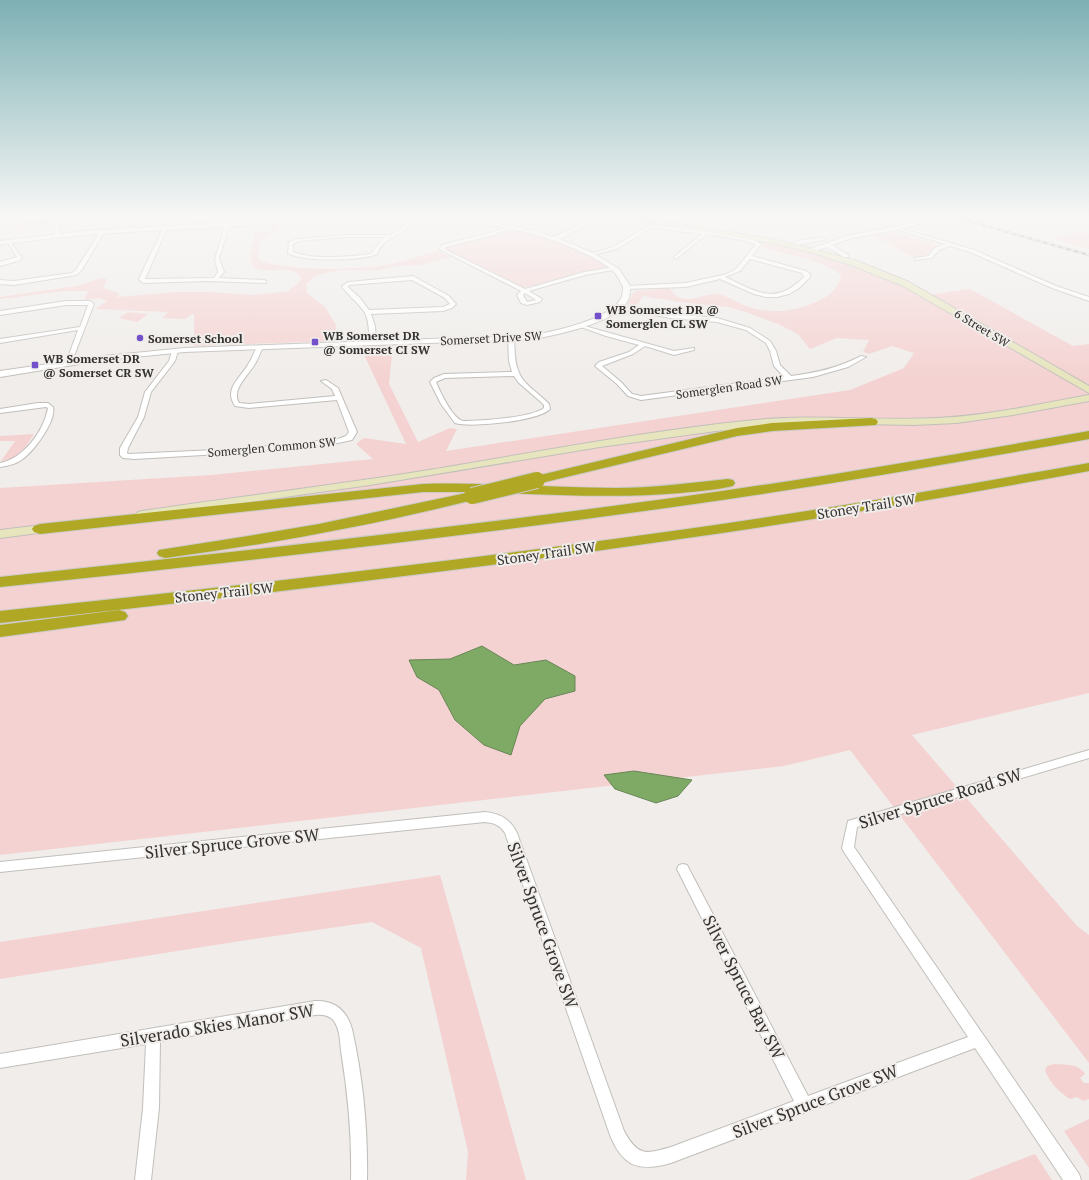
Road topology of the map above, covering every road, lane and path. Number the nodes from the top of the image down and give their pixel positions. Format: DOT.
graph roads {
  1 [pos="79,270"];
  2 [pos="146,270"];
  3 [pos="220,270"];
  4 [pos="483,270"];
  5 [pos="608,270"];
  6 [pos="616,270"];
  7 [pos="738,270"];
  8 [pos="797,270"];
  9 [pos="871,270"];
  10 [pos="884,270"];
  11 [pos="1015,270"];
  12 [pos="722,278"];
  13 [pos="216,279"];
  14 [pos="0,282"];
  15 [pos="264,282"];
  16 [pos="627,288"];
  17 [pos="1082,296"];
  18 [pos="1089,296"];
  19 [pos="1089,299"];
  20 [pos="618,307"];
  21 [pos="368,312"];
  22 [pos="0,313"];
  23 [pos="583,326"];
  24 [pos="82,328"];
  25 [pos="511,339"];
  26 [pos="0,341"];
  27 [pos="372,343"];
  28 [pos="644,344"];
  29 [pos="260,347"];
  30 [pos="692,349"];
  31 [pos="175,351"];
  32 [pos="863,357"];
  33 [pos="69,363"];
  34 [pos="1050,368"];
  35 [pos="0,374"];
  36 [pos="516,374"];
  37 [pos="790,379"];
  38 [pos="324,381"];
  39 [pos="1089,382"];
  40 [pos="1089,390"];
  41 [pos="339,398"];
  42 [pos="1089,398"];
  43 [pos="1051,405"];
  44 [pos="0,412"];
  45 [pos="871,422"];
  46 [pos="1089,435"];
  47 [pos="976,455"];
  48 [pos="0,465"];
  49 [pos="1088,468"];
  50 [pos="40,529"];
  51 [pos="0,534"];
  52 [pos="0,572"];
  53 [pos="385,575"];
  54 [pos="0,582"];
  55 [pos="0,617"];
  56 [pos="0,631"];
  57 [pos="1089,754"];
  58 [pos="0,867"];
  59 [pos="683,868"];
  60 [pos="153,1035"];
  61 [pos="978,1040"];
  62 [pos="0,1062"];
  63 [pos="804,1105"];
  64 [pos="143,1180"];
  65 [pos="359,1180"];
  66 [pos="1073,1180"];
  1 -- 14 [label="street"];
  2 -- 13 [label="street"];
  3 -- 13 [label="street"];
  4 -- 5 [label="street"];
  6 -- 16 [label="street"];
  7 -- 12 [label="street"];
  8 -- 12 [label="street"];
  9 -- 34 [label="main road, 6 Street SW"];
  10 -- 39 [label="main road, 6 Street SW"];
  11 -- 17 [label="street"];
  12 -- 16 [label="street"];
  13 -- 15 [label="street"];
  16 -- 20 [label="street, Somerset Drive SW"];
  17 -- 18 [label="street"];
  17 -- 19 [label="street"];
  20 -- 23 [label="street, Somerset Drive SW"];
  20 -- 37 [label="street, Somerglen Road SW"];
  21 -- 21 [label="street"];
  21 -- 27 [label="street"];
  22 -- 24 [label="street"];
  23 -- 25 [label="street, Somerset Drive SW"];
  23 -- 28 [label="street"];
  24 -- 26 [label="street"];
  24 -- 33 [label="street"];
  25 -- 27 [label="street, Somerset Drive SW"];
  25 -- 36 [label="street"];
  27 -- 29 [label="street, Somerset Drive SW"];
  28 -- 30 [label="street"];
  28 -- 37 [label="street, Somerglen Road SW"];
  29 -- 31 [label="street, Somerset Drive SW"];
  29 -- 41 [label="street"];
  31 -- 33 [label="street, Somerset Drive SW"];
  31 -- 41 [label="street, Somerglen Common SW"];
  32 -- 37 [label="street"];
  33 -- 35 [label="street, Somerset Drive SW"];
  34 -- 40 [label="main road, 6 Street SW"];
  34 -- 43 [label="main road"];
  36 -- 36 [label="street"];
  38 -- 41 [label="street"];
  42 -- 43 [label="main road"];
  43 -- 45 [label="main road"];
  44 -- 48 [label="street"];
  45 -- 50 [label="main road"];
  45 -- 52 [label="highway, bridge"];
  46 -- 47 [label="highway"];
  47 -- 50 [label="highway"];
  47 -- 54 [label="highway"];
  49 -- 53 [label="highway, Stoney Trail SW"];
  50 -- 51 [label="main road"];
  53 -- 55 [label="highway, Stoney Trail SW"];
  53 -- 56 [label="highway"];
  57 -- 61 [label="street, Silver Spruce Road SW"];
  58 -- 63 [label="street, Silver Spruce Grove SW"];
  59 -- 63 [label="street, Silver Spruce Bay SW"];
  60 -- 62 [label="street, Silverado Skies Manor SW"];
  60 -- 64 [label="street"];
  60 -- 65 [label="street, Silverado Skies Manor SW"];
  61 -- 63 [label="street, Silver Spruce Grove SW"];
  61 -- 66 [label="street"];
}
